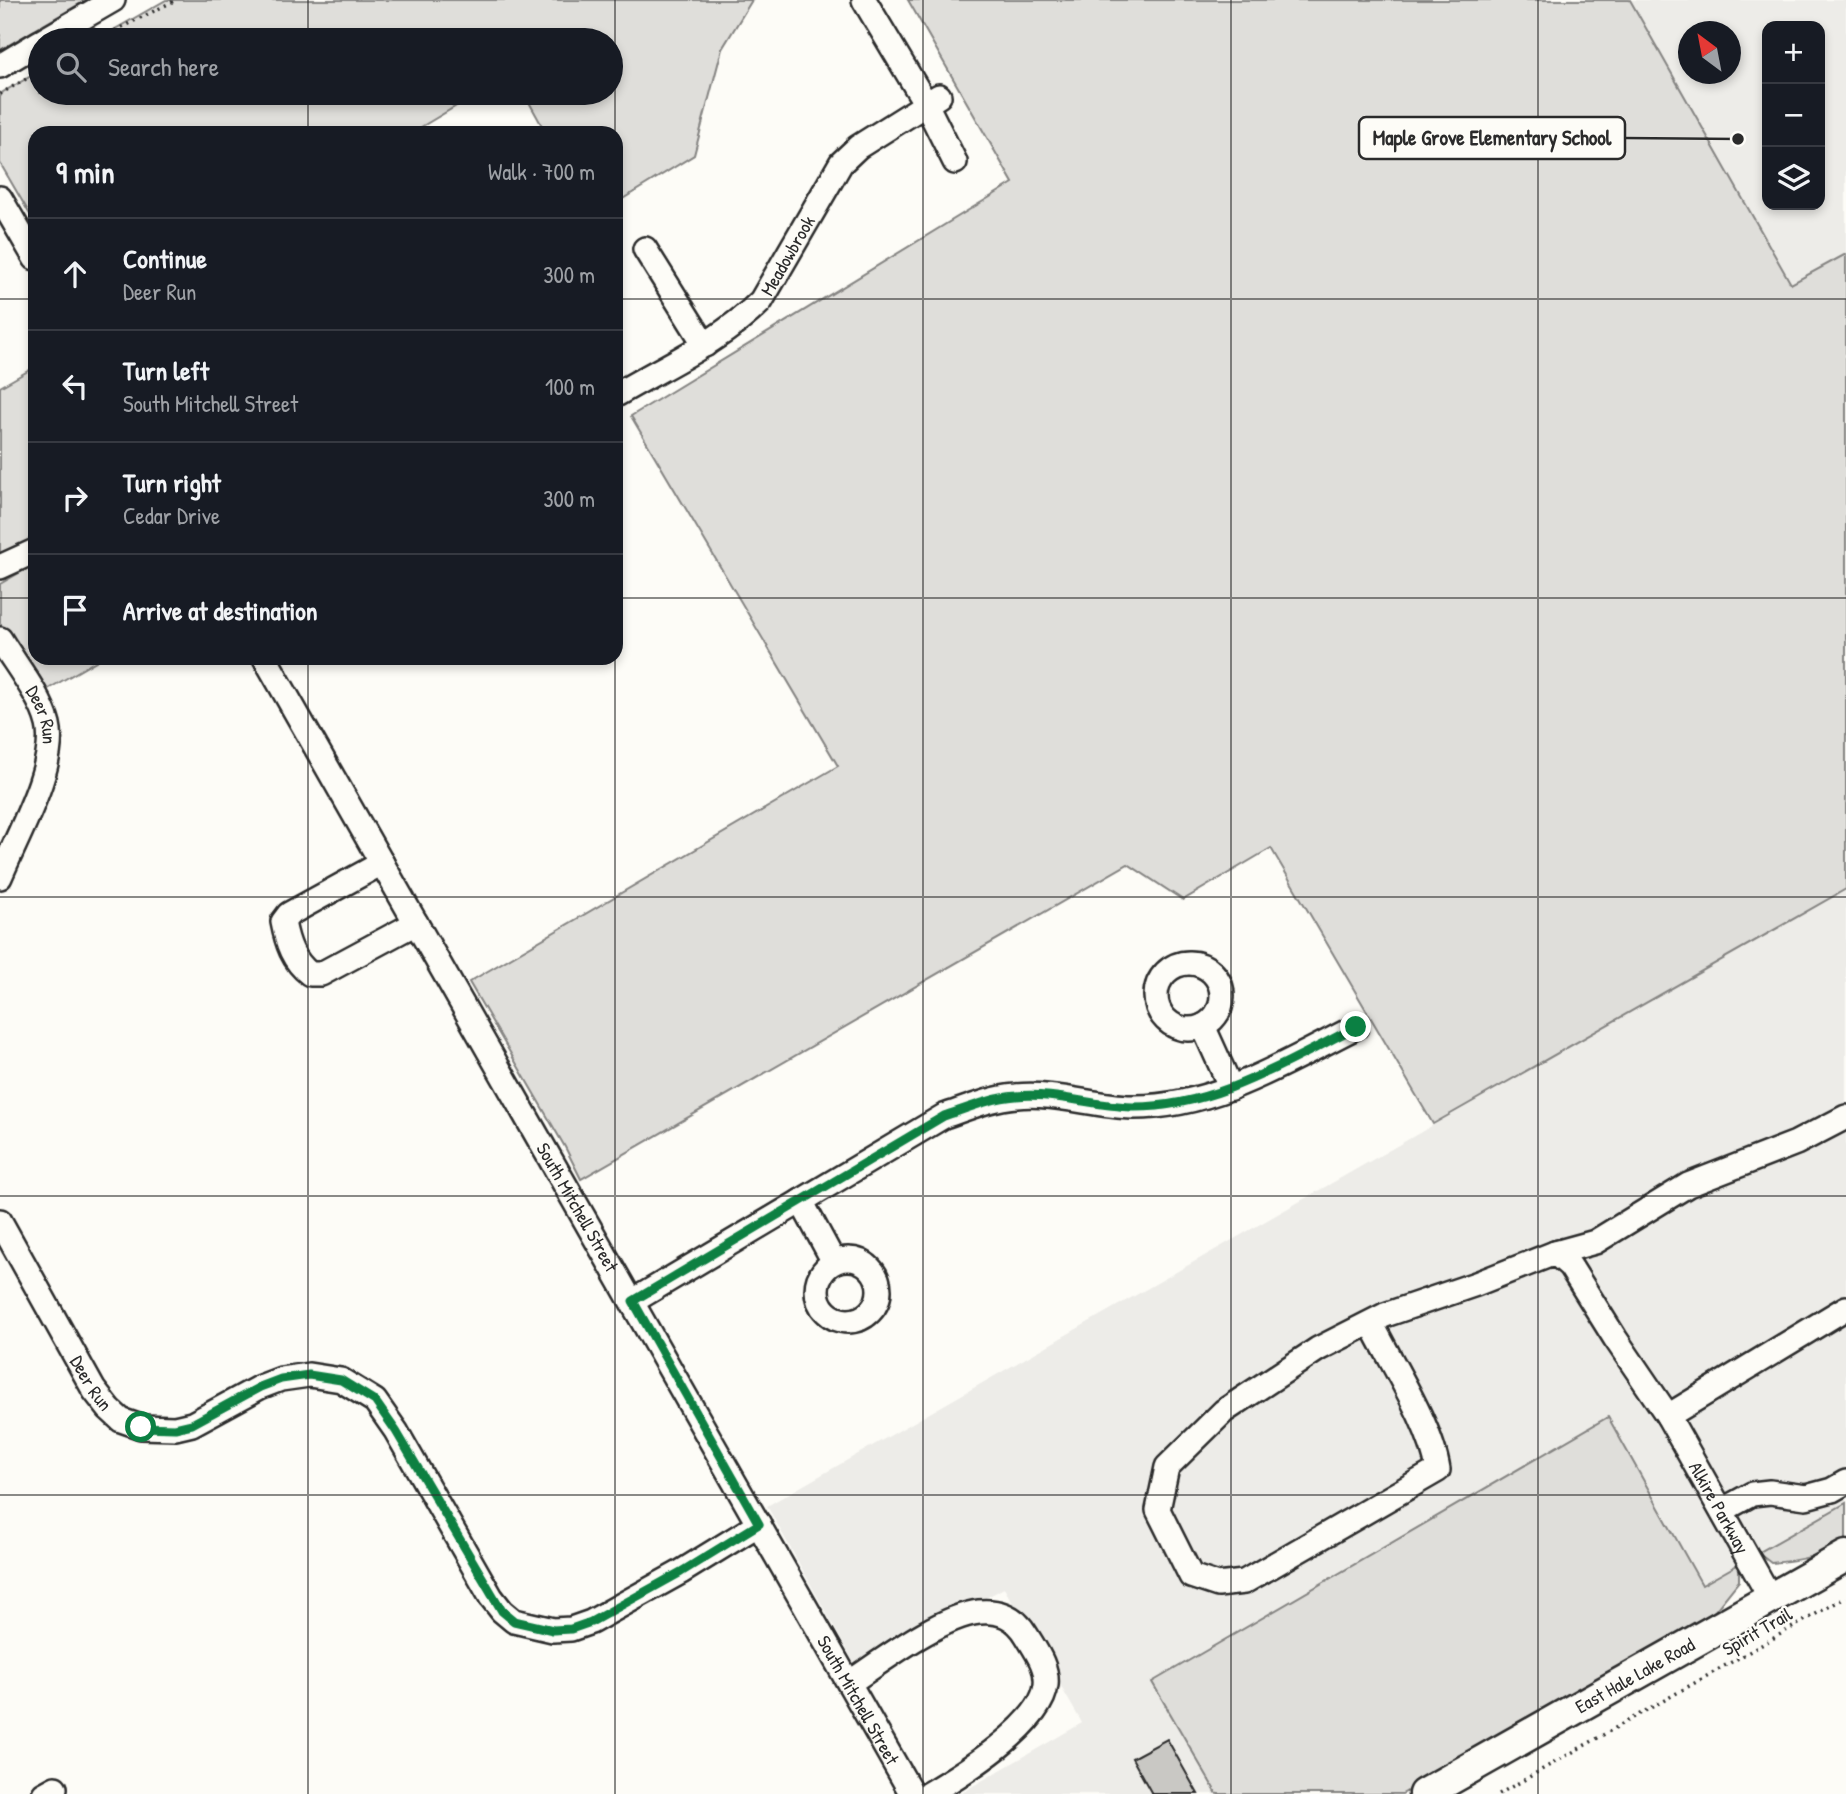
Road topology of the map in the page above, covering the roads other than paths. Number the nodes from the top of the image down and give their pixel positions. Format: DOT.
graph roads {
  1 [pos="113,0"];
  2 [pos="864,0"];
  3 [pos="65,28"];
  4 [pos="28,49"];
  5 [pos="0,66"];
  6 [pos="933,100"];
  7 [pos="956,162"];
  8 [pos="0,198"];
  9 [pos="28,246"];
  10 [pos="645,249"];
  11 [pos="705,345"];
  12 [pos="623,391"];
  13 [pos="28,554"];
  14 [pos="0,567"];
  15 [pos="0,639"];
  16 [pos="269,665"];
  17 [pos="382,863"];
  18 [pos="0,877"];
  19 [pos="416,923"];
  20 [pos="1203,1026"];
  21 [pos="1356,1027"];
  22 [pos="1231,1088"];
  23 [pos="1846,1117"];
  24 [pos="801,1201"];
  25 [pos="0,1220"];
  26 [pos="1555,1253"];
  27 [pos="834,1262"];
  28 [pos="633,1301"];
  29 [pos="1846,1308"];
  30 [pos="1371,1322"];
  31 [pos="1668,1416"];
  32 [pos="1846,1482"];
  33 [pos="1723,1510"];
  34 [pos="759,1524"];
  35 [pos="1846,1556"];
  36 [pos="1771,1599"];
  37 [pos="849,1683"];
  38 [pos="912,1794"];
  39 [pos="928,1794"];
  40 [pos="1424,1794"];
  1 -- 3 [label="street"];
  2 -- 6 [label="street"];
  4 -- 5 [label="street"];
  6 -- 7 [label="street"];
  6 -- 11 [label="street, Meadowbrook"];
  8 -- 9 [label="street"];
  10 -- 11 [label="street"];
  11 -- 12 [label="street, Meadowbrook"];
  13 -- 14 [label="street"];
  15 -- 18 [label="street, Deer Run"];
  16 -- 17 [label="street, South Mitchell Street"];
  17 -- 19 [label="street, South Mitchell Street"];
  17 -- 19 [label="street"];
  19 -- 28 [label="street, South Mitchell Street"];
  20 -- 22 [label="street"];
  21 -- 22 [label="street"];
  22 -- 24 [label="street"];
  23 -- 26 [label="street"];
  24 -- 27 [label="street"];
  24 -- 28 [label="street"];
  25 -- 34 [label="street, Deer Run"];
  26 -- 30 [label="street"];
  26 -- 31 [label="street, Alkire Parkway"];
  28 -- 34 [label="street, South Mitchell Street"];
  29 -- 31 [label="street"];
  30 -- 30 [label="street"];
  31 -- 33 [label="street, Alkire Parkway"];
  32 -- 33 [label="street"];
  33 -- 36 [label="street, Alkire Parkway"];
  34 -- 37 [label="street, South Mitchell Street"];
  35 -- 36 [label="main road, East Hale Lake Road"];
  36 -- 40 [label="main road, East Hale Lake Road"];
  37 -- 38 [label="street, South Mitchell Street"];
  37 -- 39 [label="street"];
}
